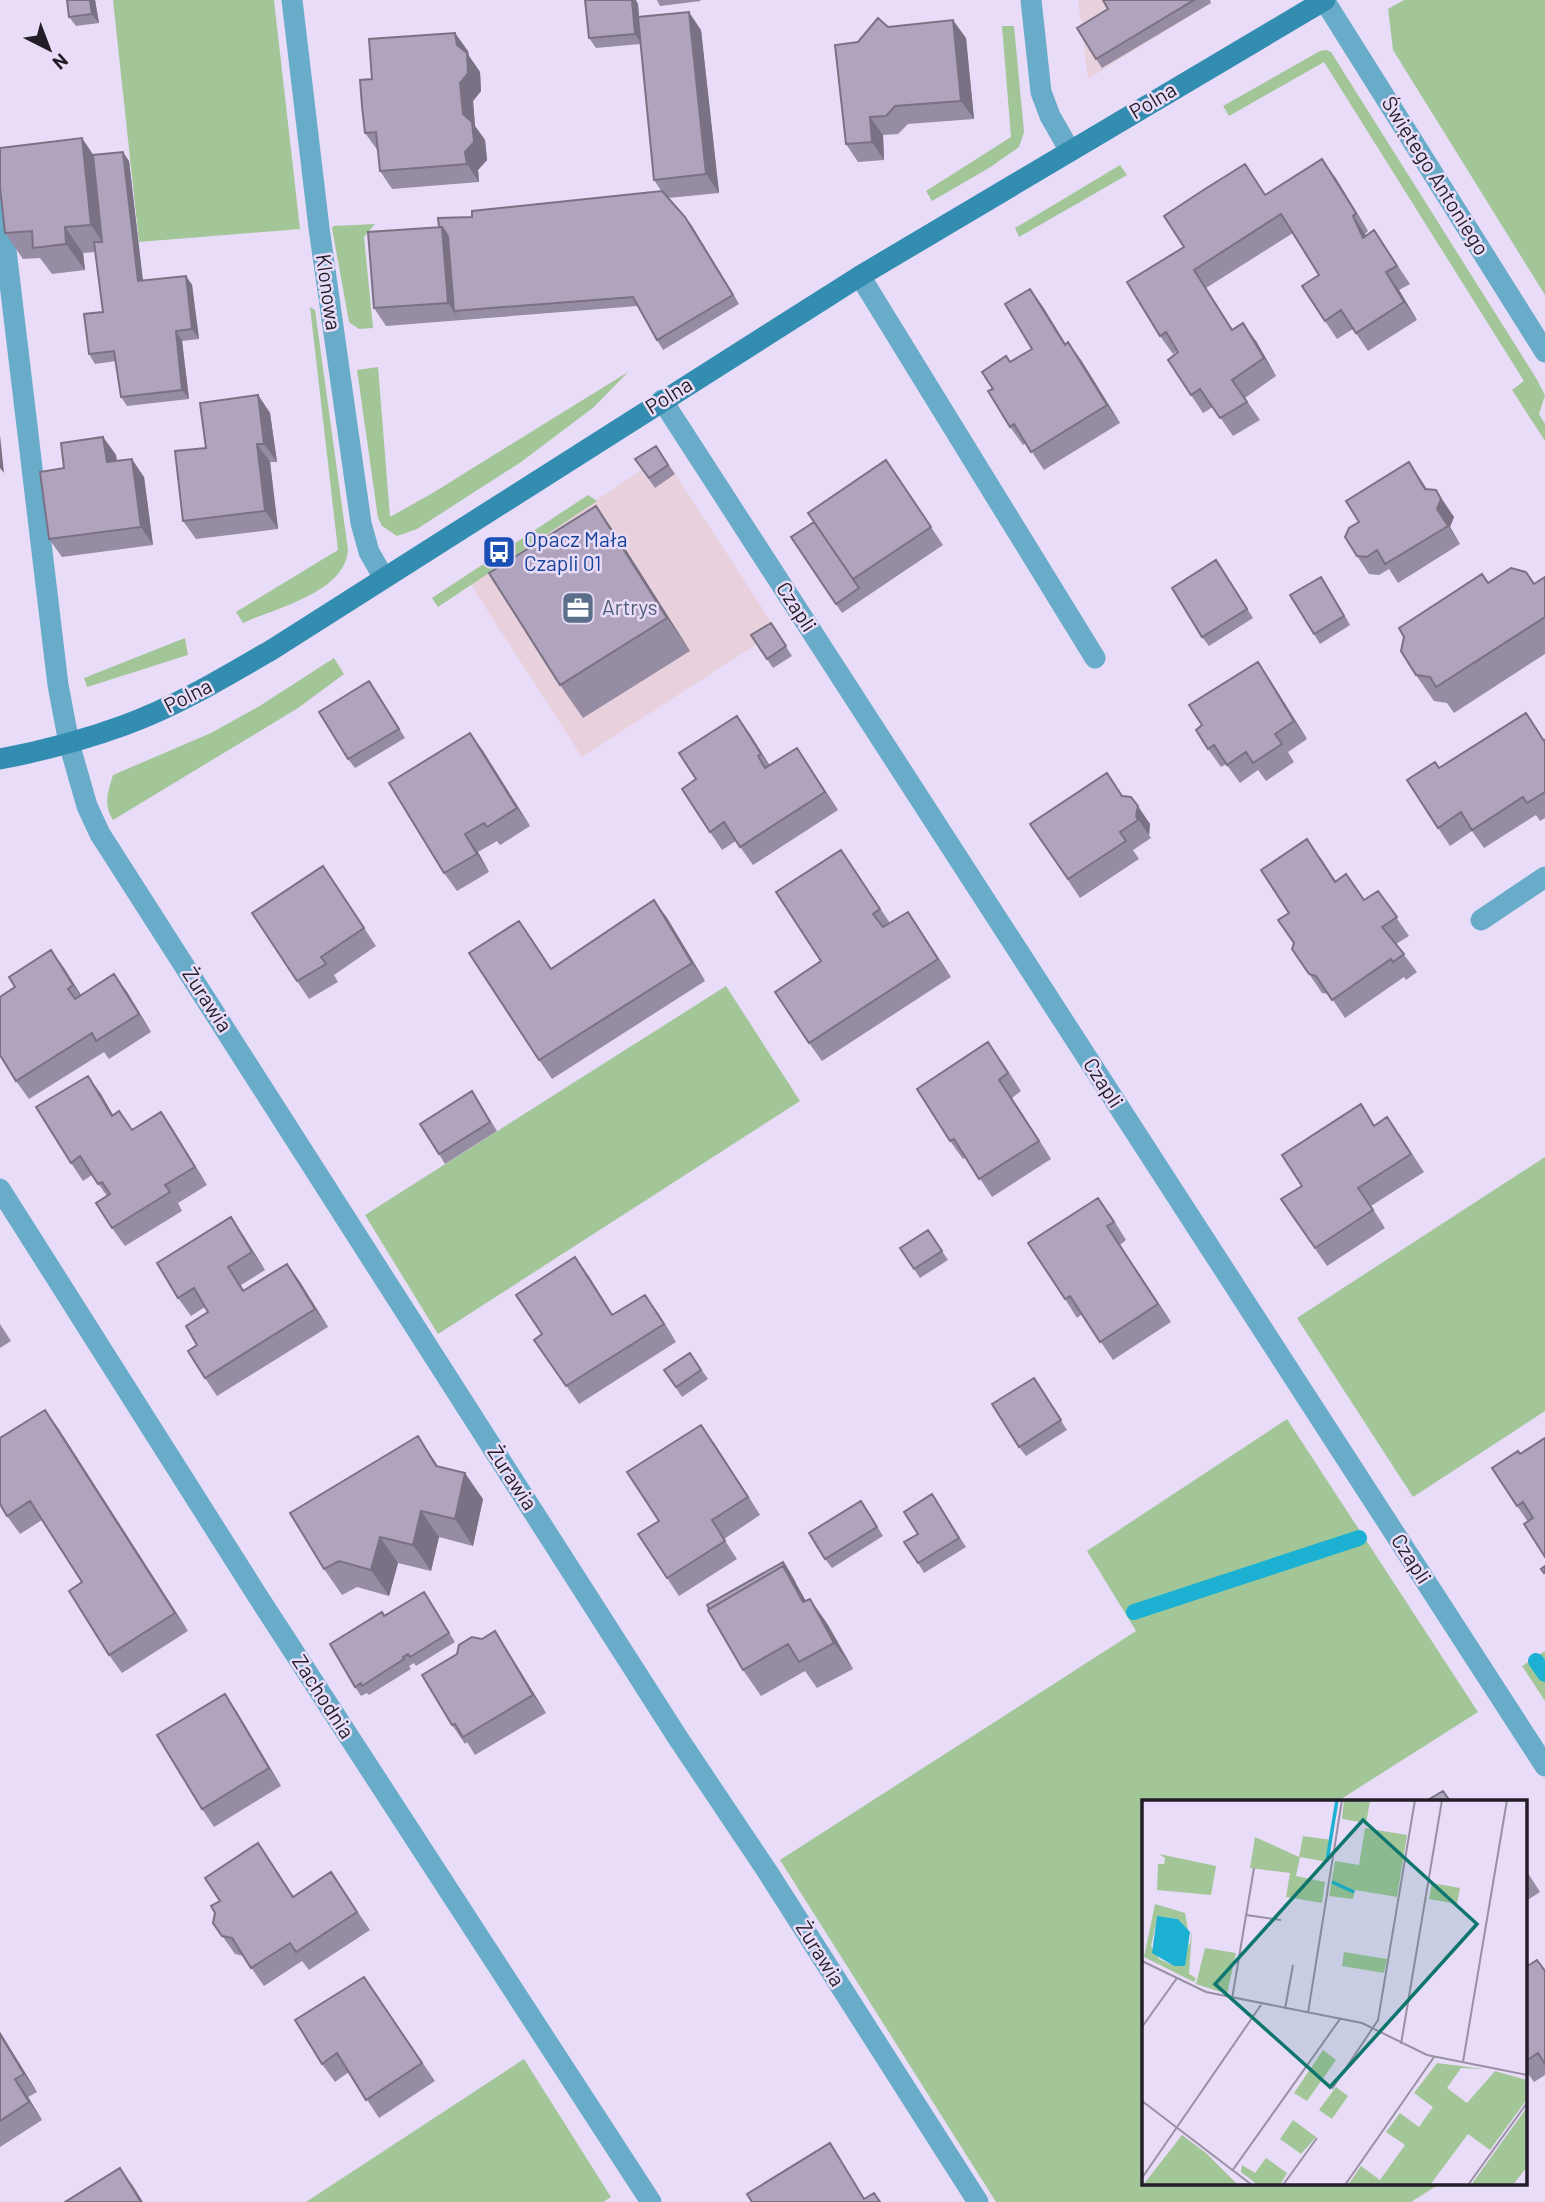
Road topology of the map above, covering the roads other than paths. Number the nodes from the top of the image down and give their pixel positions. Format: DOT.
graph roads {
  1 [pos="292,0"];
  2 [pos="1031,0"];
  3 [pos="1324,0"];
  4 [pos="1070,151"];
  5 [pos="0,200"];
  6 [pos="860,276"];
  7 [pos="1545,352"];
  8 [pos="662,400"];
  9 [pos="384,578"];
  10 [pos="1095,658"];
  11 [pos="69,743"];
  12 [pos="0,759"];
  13 [pos="1545,877"];
  14 [pos="1481,920"];
  15 [pos="0,1189"];
  16 [pos="1545,1766"];
  17 [pos="651,2202"];
  18 [pos="978,2202"];
  1 -- 9 [label="street, Klonowa"];
  2 -- 4 [label="street"];
  3 -- 4 [label="street, Polna"];
  3 -- 7 [label="street, Świętego Antoniego"];
  4 -- 6 [label="street, Polna"];
  5 -- 11 [label="street, Żurawia"];
  6 -- 8 [label="street, Polna"];
  6 -- 10 [label="street"];
  8 -- 9 [label="street, Polna"];
  8 -- 16 [label="street, Czapli"];
  9 -- 11 [label="street, Polna"];
  11 -- 12 [label="street, Polna"];
  11 -- 18 [label="street, Żurawia"];
  13 -- 14 [label="street"];
  15 -- 17 [label="street, Zachodnia"];
}
